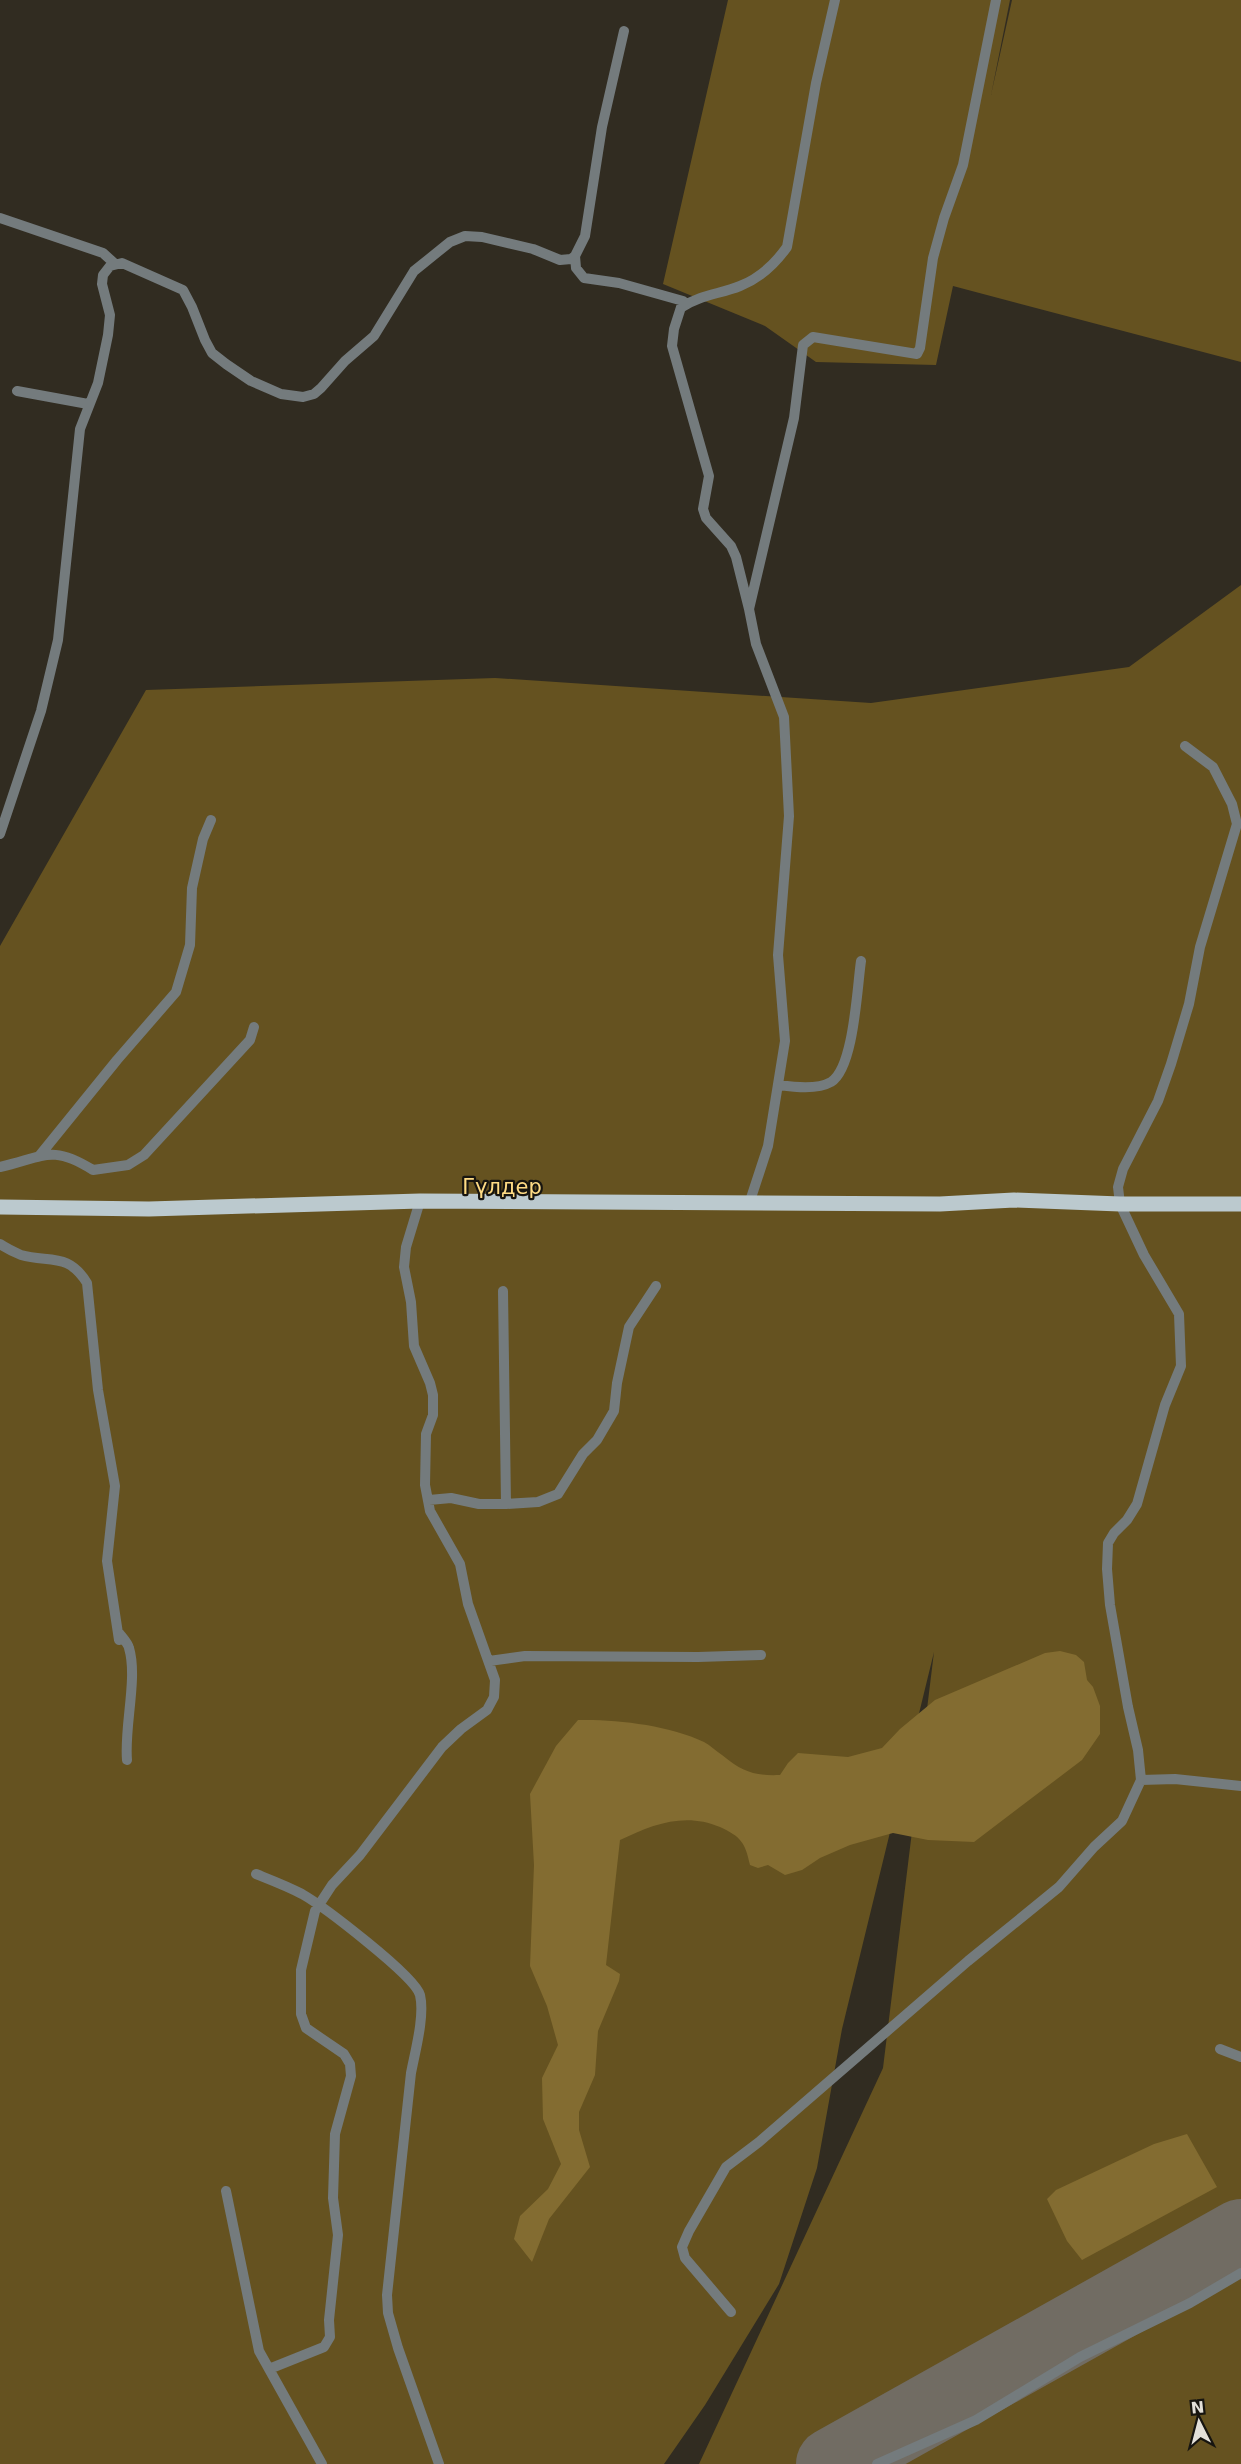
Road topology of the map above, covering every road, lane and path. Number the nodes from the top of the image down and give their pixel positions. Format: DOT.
graph roads {
  1 [pos="835,0"];
  2 [pos="996,0"];
  3 [pos="624,31"];
  4 [pos="0,218"];
  5 [pos="575,256"];
  6 [pos="114,263"];
  7 [pos="682,307"];
  8 [pos="17,391"];
  9 [pos="88,404"];
  10 [pos="749,609"];
  11 [pos="1185,746"];
  12 [pos="211,820"];
  13 [pos="1239,824"];
  14 [pos="0,834"];
  15 [pos="861,961"];
  16 [pos="254,1027"];
  17 [pos="780,1084"];
  18 [pos="40,1155"];
  19 [pos="0,1167"];
  20 [pos="420,1201"];
  21 [pos="749,1204"];
  22 [pos="1120,1204"];
  23 [pos="1241,1204"];
  24 [pos="0,1207"];
  25 [pos="0,1244"];
  26 [pos="657,1286"];
  27 [pos="504,1291"];
  28 [pos="429,1500"];
  29 [pos="506,1504"];
  30 [pos="761,1655"];
  31 [pos="489,1661"];
  32 [pos="127,1760"];
  33 [pos="1141,1780"];
  34 [pos="1241,1786"];
  35 [pos="256,1874"];
  36 [pos="317,1905"];
  37 [pos="1220,2049"];
  38 [pos="1241,2057"];
  39 [pos="226,2191"];
  40 [pos="1241,2273"];
  41 [pos="731,2312"];
  42 [pos="269,2369"];
  43 [pos="322,2464"];
  44 [pos="439,2464"];
  45 [pos="876,2464"];
  1 -- 7 [label="street"];
  2 -- 10 [label="street"];
  3 -- 5 [label="street"];
  4 -- 6 [label="street"];
  5 -- 6 [label="street"];
  5 -- 7 [label="street"];
  6 -- 9 [label="street"];
  7 -- 10 [label="street"];
  8 -- 9 [label="street"];
  9 -- 14 [label="street"];
  10 -- 17 [label="street"];
  11 -- 13 [label="street"];
  12 -- 18 [label="street"];
  13 -- 22 [label="street"];
  15 -- 17 [label="street"];
  16 -- 18 [label="street"];
  17 -- 21 [label="street"];
  18 -- 19 [label="street"];
  20 -- 21 [label="main road"];
  20 -- 24 [label="main road"];
  20 -- 28 [label="street"];
  21 -- 22 [label="main road"];
  22 -- 23 [label="main road"];
  22 -- 33 [label="street"];
  25 -- 32 [label="street"];
  26 -- 29 [label="street"];
  27 -- 29 [label="street"];
  28 -- 29 [label="street"];
  28 -- 31 [label="street"];
  30 -- 31 [label="street"];
  31 -- 36 [label="street"];
  33 -- 34 [label="street"];
  33 -- 41 [label="street"];
  35 -- 36 [label="street"];
  36 -- 42 [label="street"];
  36 -- 44 [label="street"];
  37 -- 38 [label="street"];
  39 -- 42 [label="street"];
  40 -- 45 [label="street"];
  42 -- 43 [label="street"];
}
